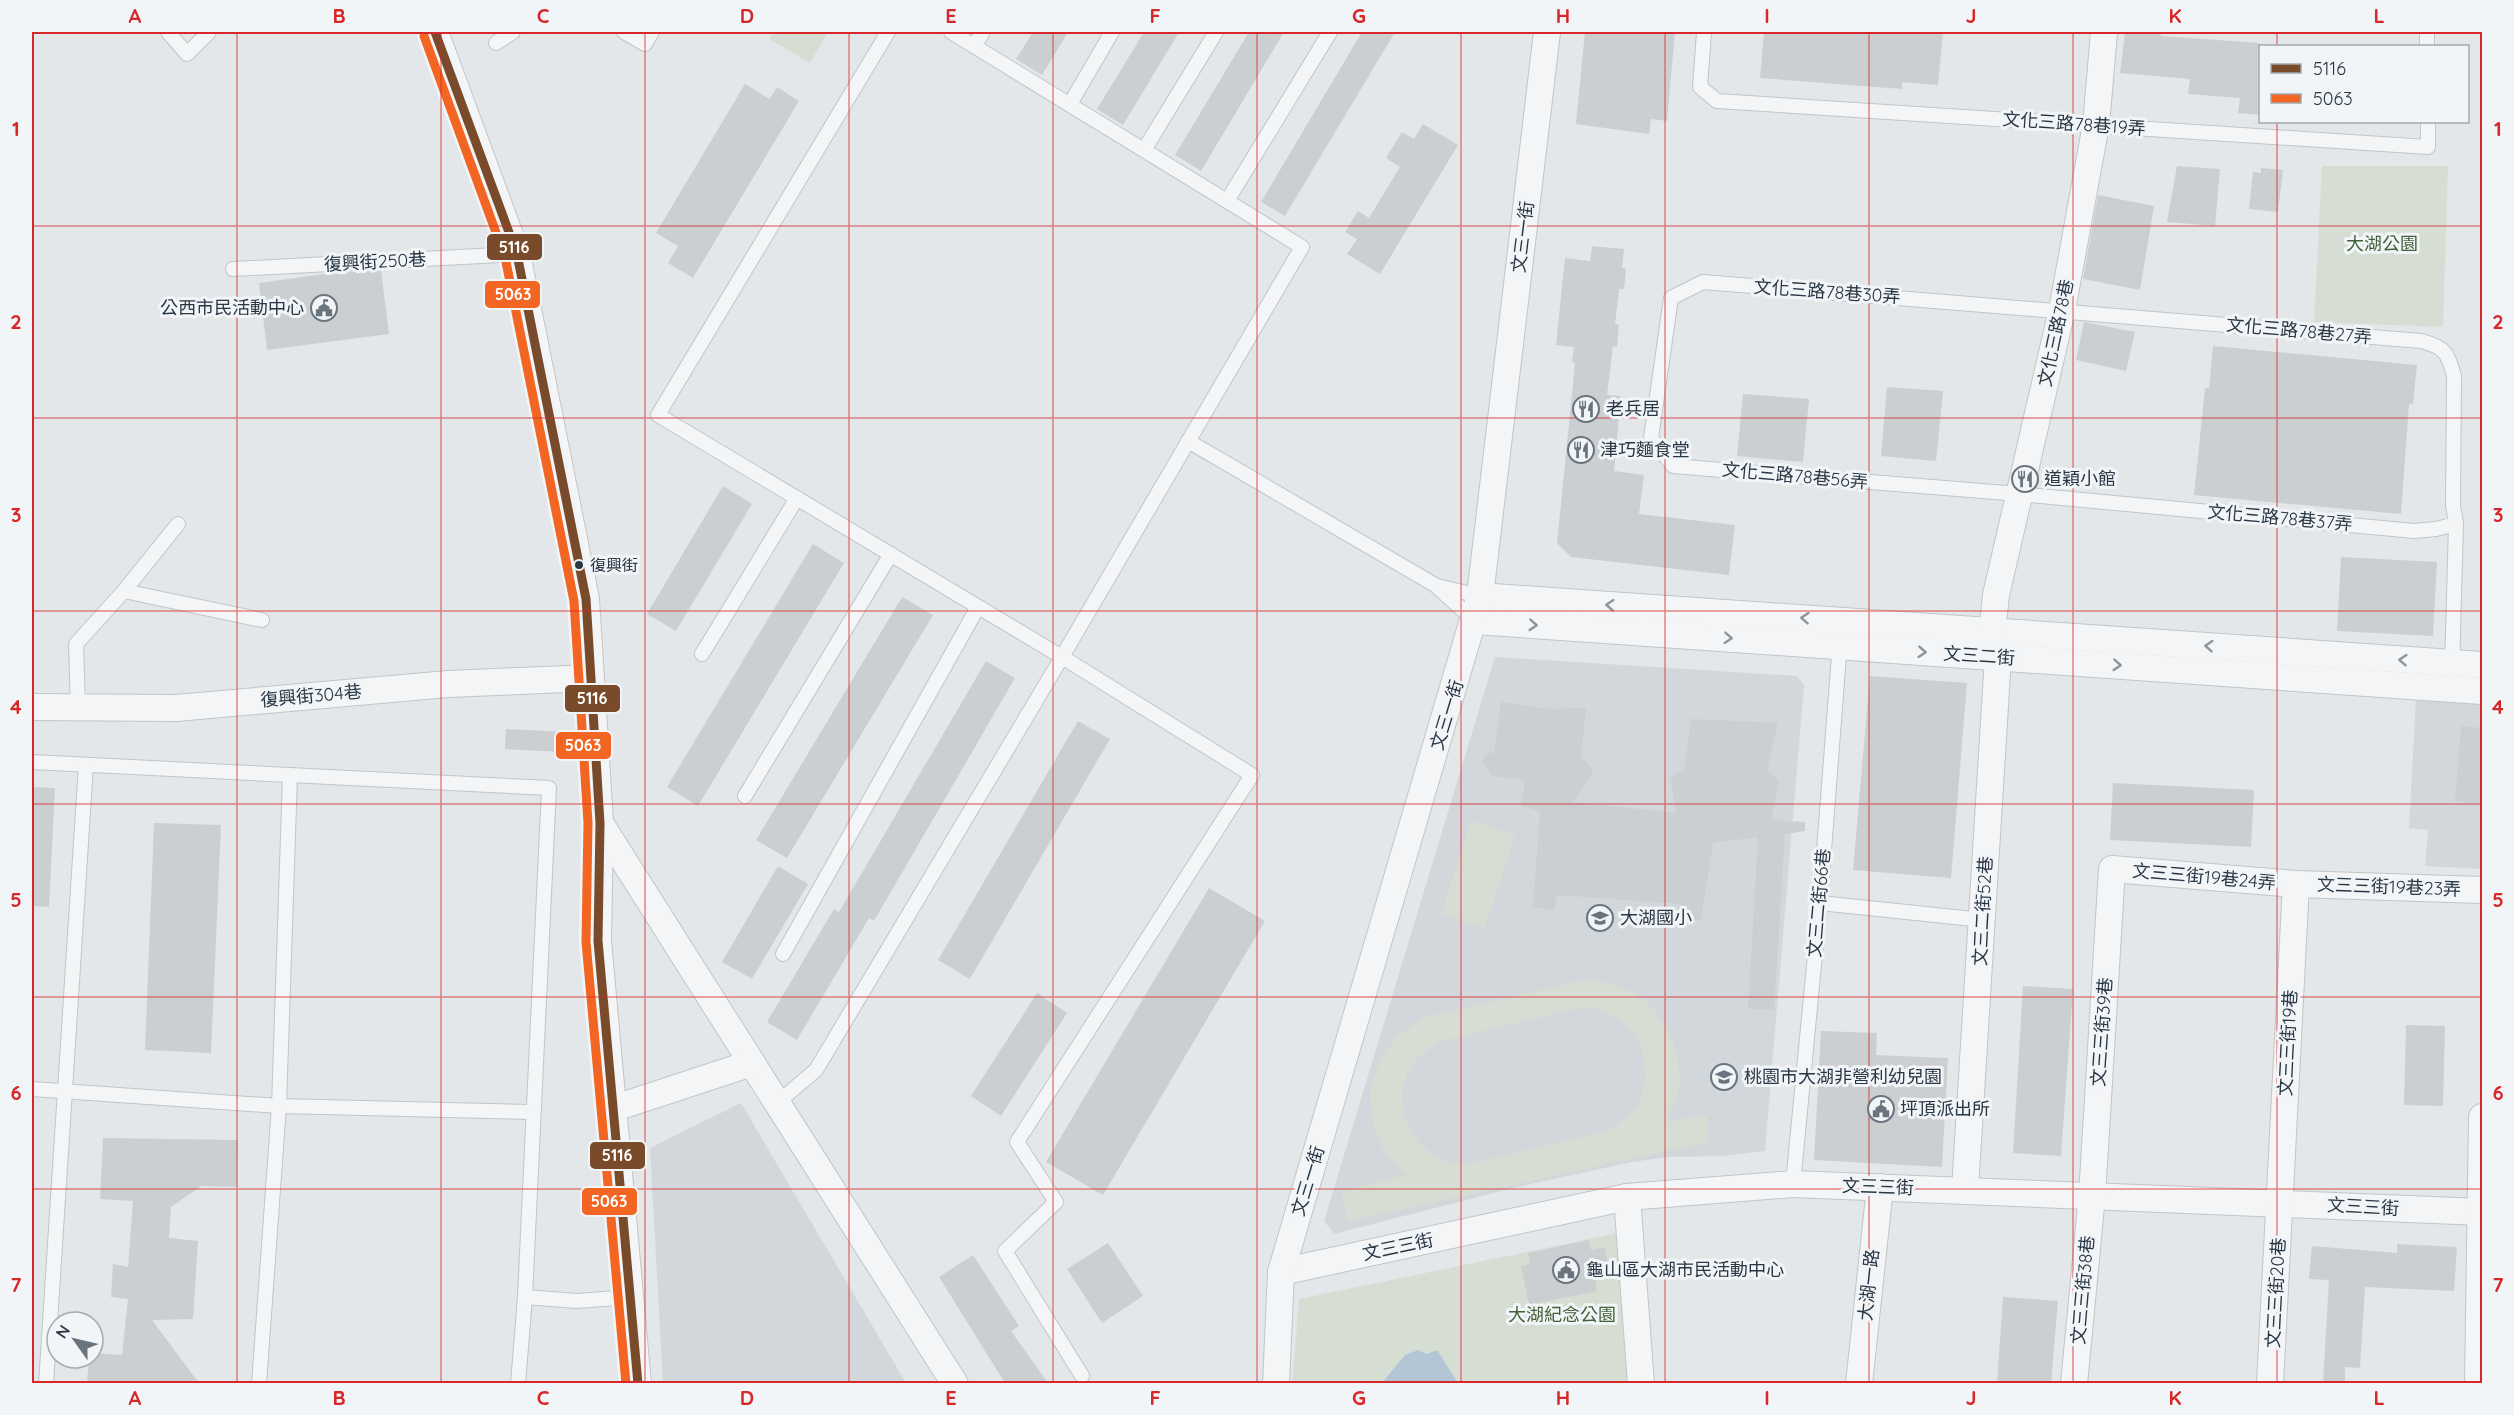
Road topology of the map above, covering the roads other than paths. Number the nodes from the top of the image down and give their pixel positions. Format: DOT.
graph roads {
  1 [pos="168,32"];
  2 [pos="210,32"];
  3 [pos="435,32"];
  4 [pos="513,32"];
  5 [pos="624,32"];
  6 [pos="652,32"];
  7 [pos="888,32"];
  8 [pos="951,32"];
  9 [pos="983,32"];
  10 [pos="1112,32"];
  11 [pos="1216,32"];
  12 [pos="1330,32"];
  13 [pos="1547,32"];
  14 [pos="1704,32"];
  15 [pos="2104,32"];
  16 [pos="496,43"];
  17 [pos="974,46"];
  18 [pos="1070,104"];
  19 [pos="2428,123"];
  20 [pos="2096,125"];
  21 [pos="1144,150"];
  22 [pos="1227,201"];
  23 [pos="518,254"];
  24 [pos="233,269"];
  25 [pos="2062,310"];
  26 [pos="1660,372"];
  27 [pos="1188,441"];
  28 [pos="2019,494"];
  29 [pos="797,498"];
  30 [pos="178,524"];
  31 [pos="2456,524"];
  32 [pos="891,554"];
  33 [pos="1435,585"];
  34 [pos="124,591"];
  35 [pos="978,607"];
  36 [pos="1478,608"];
  37 [pos="262,620"];
  38 [pos="1992,632"];
  39 [pos="1840,633"];
  40 [pos="702,654"];
  41 [pos="1062,657"];
  42 [pos="1998,657"];
  43 [pos="2452,663"];
  44 [pos="2482,665"];
  45 [pos="590,678"];
  46 [pos="2451,688"];
  47 [pos="2482,691"];
  48 [pos="32,707"];
  49 [pos="78,708"];
  50 [pos="32,762"];
  51 [pos="86,765"];
  52 [pos="291,775"];
  53 [pos="745,796"];
  54 [pos="600,823"];
  55 [pos="2112,869"];
  56 [pos="2296,884"];
  57 [pos="2482,890"];
  58 [pos="1820,903"];
  59 [pos="1983,920"];
  60 [pos="783,954"];
  61 [pos="752,1063"];
  62 [pos="32,1089"];
  63 [pos="65,1091"];
  64 [pos="777,1103"];
  65 [pos="279,1106"];
  66 [pos="612,1109"];
  67 [pos="533,1112"];
  68 [pos="2482,1117"];
  69 [pos="1793,1184"];
  70 [pos="1880,1188"];
  71 [pos="1965,1190"];
  72 [pos="2092,1196"];
  73 [pos="1627,1197"];
  74 [pos="2281,1203"];
  75 [pos="2481,1212"];
  76 [pos="1281,1272"];
  77 [pos="525,1297"];
  78 [pos="630,1297"];
  79 [pos="1082,1376"];
  80 [pos="46,1383"];
  81 [pos="259,1383"];
  82 [pos="518,1383"];
  83 [pos="638,1383"];
  84 [pos="955,1383"];
  85 [pos="1276,1383"];
  86 [pos="1641,1383"];
  87 [pos="1858,1383"];
  88 [pos="2074,1383"];
  89 [pos="2270,1383"];
  90 [pos="2478,1383"];
  1 -- 2 [label="lane"];
  3 -- 23 [label="street"];
  4 -- 16 [label="lane"];
  5 -- 6 [label="lane"];
  7 -- 29 [label="lane"];
  8 -- 17 [label="lane"];
  9 -- 17 [label="lane"];
  10 -- 18 [label="lane"];
  11 -- 21 [label="lane"];
  12 -- 22 [label="lane"];
  13 -- 36 [label="street, 文三一街"];
  14 -- 20 [label="lane, 文化三路78巷19弄"];
  15 -- 20 [label="street, 文化三路78巷"];
  17 -- 18 [label="lane"];
  18 -- 21 [label="lane"];
  19 -- 20 [label="lane, 文化三路78巷19弄"];
  20 -- 25 [label="street, 文化三路78巷"];
  21 -- 22 [label="lane"];
  22 -- 27 [label="lane"];
  23 -- 24 [label="lane, 復興街250巷"];
  23 -- 45 [label="street"];
  25 -- 26 [label="lane, 文化三路78巷30弄"];
  25 -- 28 [label="street, 文化三路78巷"];
  25 -- 31 [label="lane, 文化三路78巷27弄"];
  26 -- 28 [label="lane, 文化三路78巷56弄"];
  27 -- 33 [label="lane"];
  27 -- 41 [label="lane"];
  28 -- 31 [label="lane, 文化三路78巷37弄"];
  28 -- 38 [label="street, 文化三路78巷"];
  29 -- 32 [label="lane"];
  29 -- 40 [label="lane"];
  30 -- 34 [label="lane"];
  31 -- 43 [label="lane"];
  32 -- 35 [label="lane"];
  32 -- 53 [label="lane"];
  33 -- 36 [label="lane"];
  33 -- 36 [label="lane"];
  34 -- 37 [label="lane"];
  34 -- 49 [label="lane"];
  35 -- 41 [label="lane"];
  35 -- 60 [label="lane"];
  36 -- 39 [label="street, 文三二街"];
  36 -- 76 [label="street, 文三一街"];
  38 -- 39 [label="street, 文三二街"];
  38 -- 42 [label="street, 文三二街52巷"];
  43 -- 38 [label="street, 文三二街, one-way"];
  39 -- 42 [label="street, 文三二街, one-way"];
  39 -- 58 [label="lane, 文三二街66巷"];
  41 -- 64 [label="lane"];
  41 -- 79 [label="lane"];
  42 -- 46 [label="street, 文三二街, one-way"];
  42 -- 59 [label="street, 文三二街52巷"];
  43 -- 44 [label="street, 文三二街"];
  43 -- 46 [label="lane"];
  45 -- 49 [label="street, 復興街304巷"];
  45 -- 54 [label="street"];
  46 -- 47 [label="street, 文三二街"];
  48 -- 49 [label="street, 復興街304巷"];
  50 -- 51 [label="lane"];
  51 -- 52 [label="lane"];
  51 -- 63 [label="lane"];
  52 -- 65 [label="lane"];
  52 -- 67 [label="lane"];
  54 -- 61 [label="street"];
  54 -- 66 [label="street"];
  55 -- 56 [label="street, 文三三街19巷24弄"];
  55 -- 72 [label="street, 文三三街39巷"];
  56 -- 57 [label="street, 文三三街19巷23弄"];
  56 -- 74 [label="street, 文三三街19巷"];
  58 -- 59 [label="lane"];
  58 -- 69 [label="lane, 文三二街66巷"];
  59 -- 71 [label="street, 文三二街52巷"];
  61 -- 64 [label="street"];
  61 -- 66 [label="street"];
  62 -- 63 [label="lane"];
  63 -- 65 [label="lane"];
  63 -- 80 [label="lane"];
  64 -- 84 [label="street"];
  65 -- 67 [label="lane"];
  65 -- 81 [label="lane"];
  66 -- 78 [label="street"];
  67 -- 77 [label="lane"];
  68 -- 75 [label="street"];
  69 -- 70 [label="street, 文三三街"];
  69 -- 73 [label="street, 文三三街"];
  70 -- 71 [label="street, 文三三街"];
  70 -- 87 [label="street, 大湖一路"];
  71 -- 72 [label="street, 文三三街"];
  72 -- 74 [label="street, 文三三街"];
  72 -- 88 [label="street, 文三三街38巷"];
  73 -- 76 [label="street, 文三三街"];
  73 -- 86 [label="street"];
  74 -- 75 [label="street, 文三三街"];
  74 -- 89 [label="street, 文三三街20巷"];
  75 -- 90 [label="street"];
  76 -- 85 [label="street, 文三一街"];
  77 -- 78 [label="lane"];
  77 -- 82 [label="lane"];
  78 -- 83 [label="street"];
}
